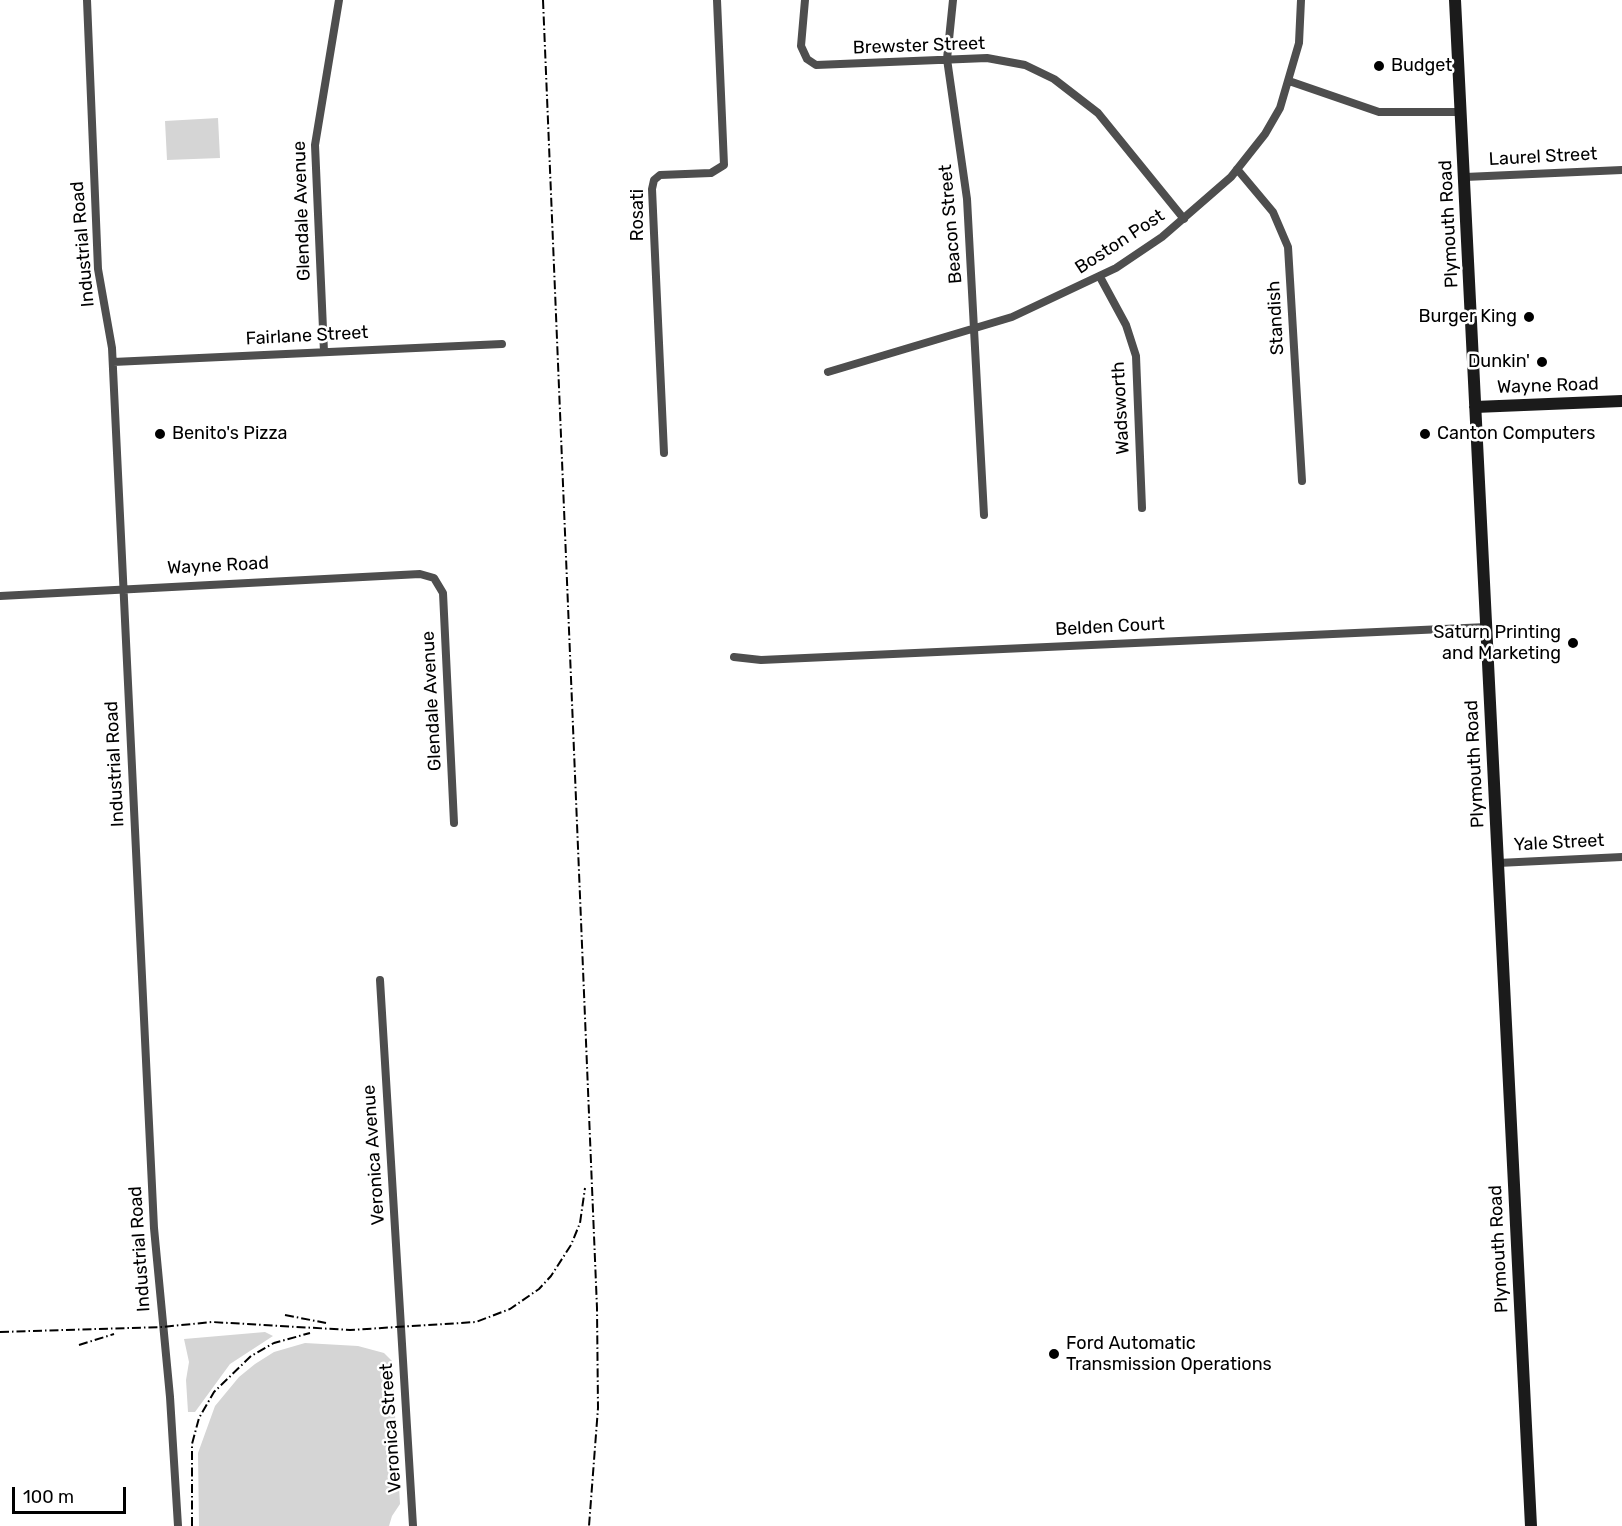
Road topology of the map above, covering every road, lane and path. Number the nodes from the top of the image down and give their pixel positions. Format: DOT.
graph roads {
  1 [pos="87,0"];
  2 [pos="339,0"];
  3 [pos="717,0"];
  4 [pos="805,0"];
  5 [pos="953,0"];
  6 [pos="1301,0"];
  7 [pos="1455,0"];
  8 [pos="947,59"];
  9 [pos="1289,81"];
  10 [pos="1462,112"];
  11 [pos="1237,169"];
  12 [pos="1622,170"];
  13 [pos="1465,177"];
  14 [pos="1184,219"];
  15 [pos="1100,277"];
  16 [pos="975,328"];
  17 [pos="502,344"];
  18 [pos="324,352"];
  19 [pos="113,362"];
  20 [pos="828,372"];
  21 [pos="1622,401"];
  22 [pos="1475,407"];
  23 [pos="664,453"];
  24 [pos="1302,481"];
  25 [pos="1142,508"];
  26 [pos="984,515"];
  27 [pos="436,580"];
  28 [pos="123,589"];
  29 [pos="0,596"];
  30 [pos="1487,627"];
  31 [pos="734,657"];
  32 [pos="454,823"];
  33 [pos="1622,857"];
  34 [pos="1498,863"];
  35 [pos="380,980"];
  36 [pos="401,1329"];
  37 [pos="178,1526"];
  38 [pos="413,1526"];
  39 [pos="1531,1526"];
  1 -- 19 [label="street, Industrial Road"];
  2 -- 18 [label="street, Glendale Avenue"];
  3 -- 23 [label="street, Rosati"];
  4 -- 8 [label="street, Brewster Street"];
  5 -- 8 [label="street, Beacon Street"];
  6 -- 9 [label="street, Boston Post"];
  7 -- 10 [label="main road, Plymouth Road"];
  8 -- 14 [label="street, Brewster Street"];
  8 -- 16 [label="street, Beacon Street"];
  9 -- 10 [label="street"];
  9 -- 11 [label="street, Boston Post"];
  10 -- 13 [label="main road, Plymouth Road"];
  11 -- 14 [label="street, Boston Post"];
  11 -- 24 [label="street, Standish"];
  12 -- 13 [label="street, Laurel Street"];
  13 -- 22 [label="main road, Plymouth Road"];
  14 -- 15 [label="street, Boston Post"];
  15 -- 16 [label="street, Boston Post"];
  15 -- 25 [label="street, Wadsworth"];
  16 -- 20 [label="street, Boston Post"];
  16 -- 26 [label="street, Beacon Street"];
  17 -- 18 [label="street, Fairlane Street"];
  18 -- 19 [label="street, Fairlane Street"];
  19 -- 28 [label="street, Industrial Road"];
  21 -- 22 [label="main road, Wayne Road"];
  22 -- 30 [label="main road, Plymouth Road"];
  27 -- 28 [label="street, Wayne Road"];
  27 -- 32 [label="street, Glendale Avenue"];
  28 -- 29 [label="street, Wayne Road"];
  28 -- 37 [label="street, Industrial Road"];
  30 -- 31 [label="street, Belden Court"];
  30 -- 34 [label="main road, Plymouth Road"];
  33 -- 34 [label="street, Yale Street"];
  34 -- 39 [label="main road, Plymouth Road"];
  35 -- 36 [label="street, Veronica Avenue"];
  36 -- 38 [label="street, Veronica Street"];
}
